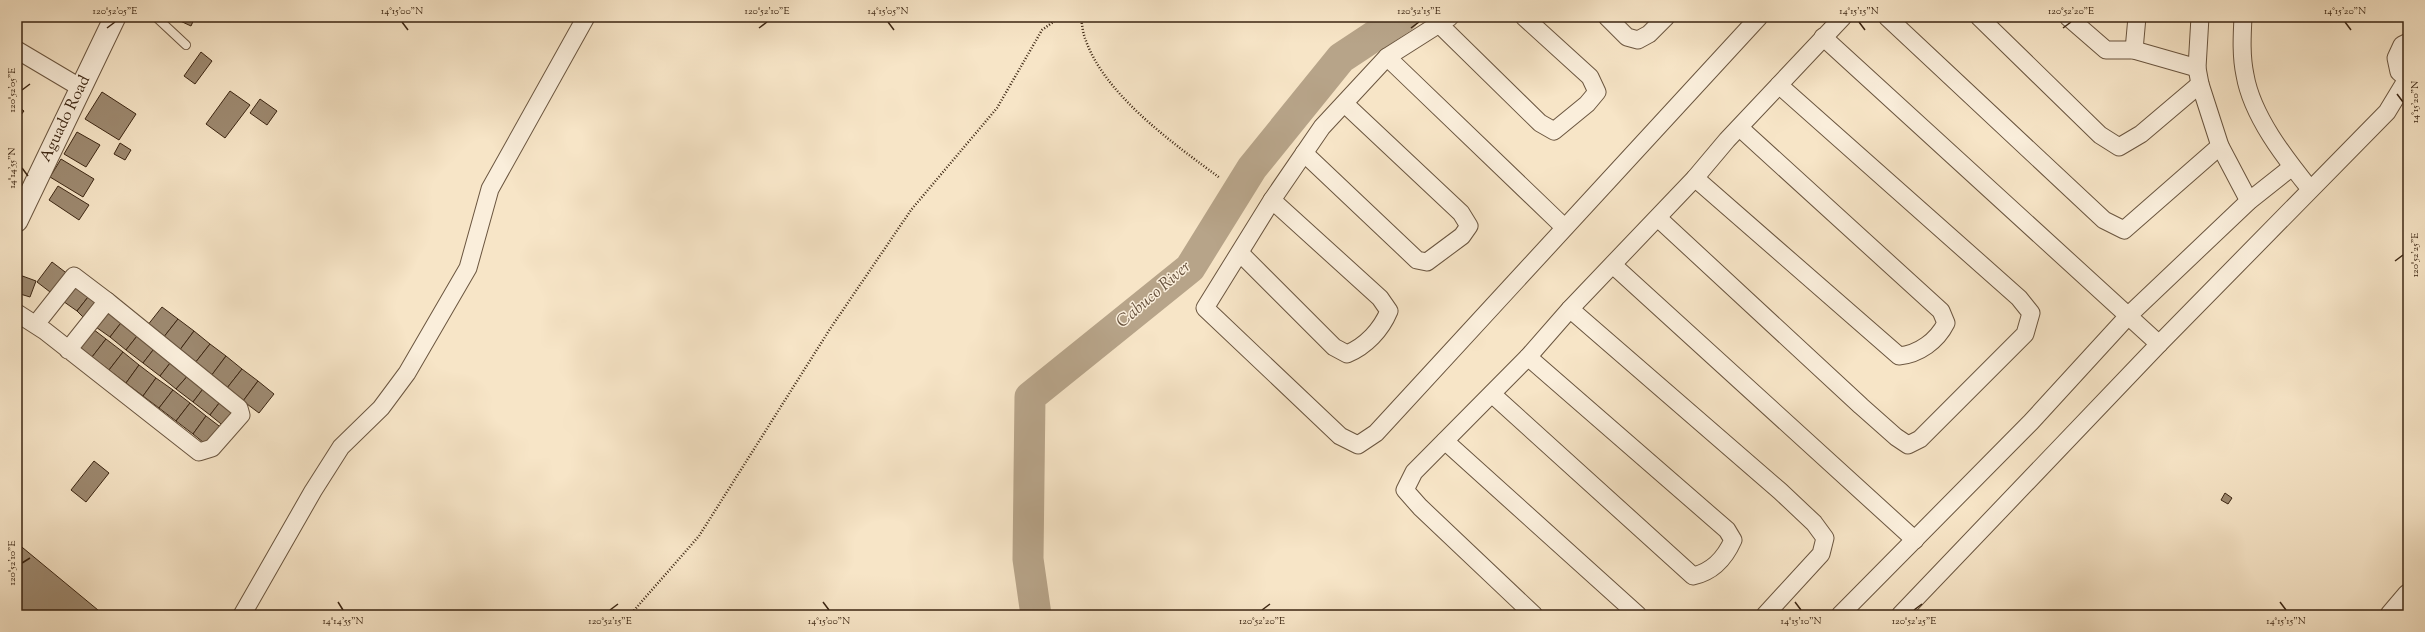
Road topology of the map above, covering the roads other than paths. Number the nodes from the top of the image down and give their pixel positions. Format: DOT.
graph roads {
  1 [pos="115,17"];
  2 [pos="156,17"];
  3 [pos="586,17"];
  4 [pos="1524,17"];
  5 [pos="1607,17"];
  6 [pos="1666,17"];
  7 [pos="1759,17"];
  8 [pos="1843,17"];
  9 [pos="1887,17"];
  10 [pos="1979,17"];
  11 [pos="2068,17"];
  12 [pos="2137,17"];
  13 [pos="2200,17"];
  14 [pos="2243,17"];
  15 [pos="1445,21"];
  16 [pos="1823,37"];
  17 [pos="2408,42"];
  18 [pos="186,45"];
  19 [pos="17,50"];
  20 [pos="2134,50"];
  21 [pos="1387,58"];
  22 [pos="2198,76"];
  23 [pos="2407,79"];
  24 [pos="1779,85"];
  25 [pos="81,88"];
  26 [pos="1345,104"];
  27 [pos="1740,128"];
  28 [pos="2220,146"];
  29 [pos="1304,153"];
  30 [pos="2292,167"];
  31 [pos="1695,178"];
  32 [pos="2310,189"];
  33 [pos="1272,200"];
  34 [pos="2249,201"];
  35 [pos="1658,218"];
  36 [pos="17,221"];
  37 [pos="1564,227"];
  38 [pos="1240,253"];
  39 [pos="1613,265"];
  40 [pos="107,301"];
  41 [pos="1570,308"];
  42 [pos="17,313"];
  43 [pos="2129,315"];
  44 [pos="36,324"];
  45 [pos="2159,344"];
  46 [pos="68,350"];
  47 [pos="1528,357"];
  48 [pos="1492,394"];
  49 [pos="1444,441"];
  50 [pos="1915,540"];
  51 [pos="2408,595"];
  52 [pos="242,615"];
  53 [pos="1534,615"];
  54 [pos="1638,615"];
  55 [pos="1765,615"];
  56 [pos="1840,615"];
  57 [pos="1900,615"];
  58 [pos="2391,615"];
  1 -- 25 [label="street, Aguado Road"];
  2 -- 18 [label="lane"];
  3 -- 52 [label="street"];
  4 -- 15 [label="street"];
  5 -- 6 [label="street"];
  7 -- 37 [label="street"];
  8 -- 16 [label="street"];
  9 -- 28 [label="street"];
  10 -- 22 [label="street"];
  11 -- 20 [label="street"];
  12 -- 20 [label="street"];
  13 -- 22 [label="street"];
  14 -- 30 [label="street"];
  15 -- 21 [label="street"];
  16 -- 24 [label="street"];
  16 -- 43 [label="street"];
  17 -- 23 [label="street"];
  19 -- 25 [label="street"];
  20 -- 22 [label="street"];
  21 -- 26 [label="street"];
  21 -- 37 [label="street"];
  22 -- 28 [label="street"];
  23 -- 32 [label="street"];
  24 -- 27 [label="street"];
  24 -- 35 [label="street"];
  25 -- 36 [label="street, Aguado Road"];
  26 -- 29 [label="street"];
  26 -- 29 [label="street"];
  27 -- 31 [label="street"];
  27 -- 31 [label="street"];
  28 -- 34 [label="street"];
  29 -- 33 [label="street"];
  30 -- 32 [label="street"];
  30 -- 34 [label="street"];
  31 -- 35 [label="street"];
  32 -- 45 [label="street"];
  33 -- 38 [label="street"];
  33 -- 38 [label="street"];
  34 -- 43 [label="street"];
  35 -- 39 [label="street"];
  37 -- 38 [label="street"];
  39 -- 41 [label="street"];
  39 -- 50 [label="street"];
  40 -- 44 [label="street"];
  40 -- 46 [label="street"];
  40 -- 46 [label="street"];
  41 -- 47 [label="street"];
  41 -- 55 [label="street"];
  42 -- 44 [label="street"];
  43 -- 45 [label="street"];
  43 -- 50 [label="street"];
  44 -- 46 [label="street"];
  45 -- 57 [label="street"];
  47 -- 48 [label="street"];
  47 -- 48 [label="street"];
  48 -- 49 [label="street"];
  49 -- 53 [label="street"];
  49 -- 54 [label="street"];
  50 -- 56 [label="street"];
  51 -- 58 [label="street"];
}
